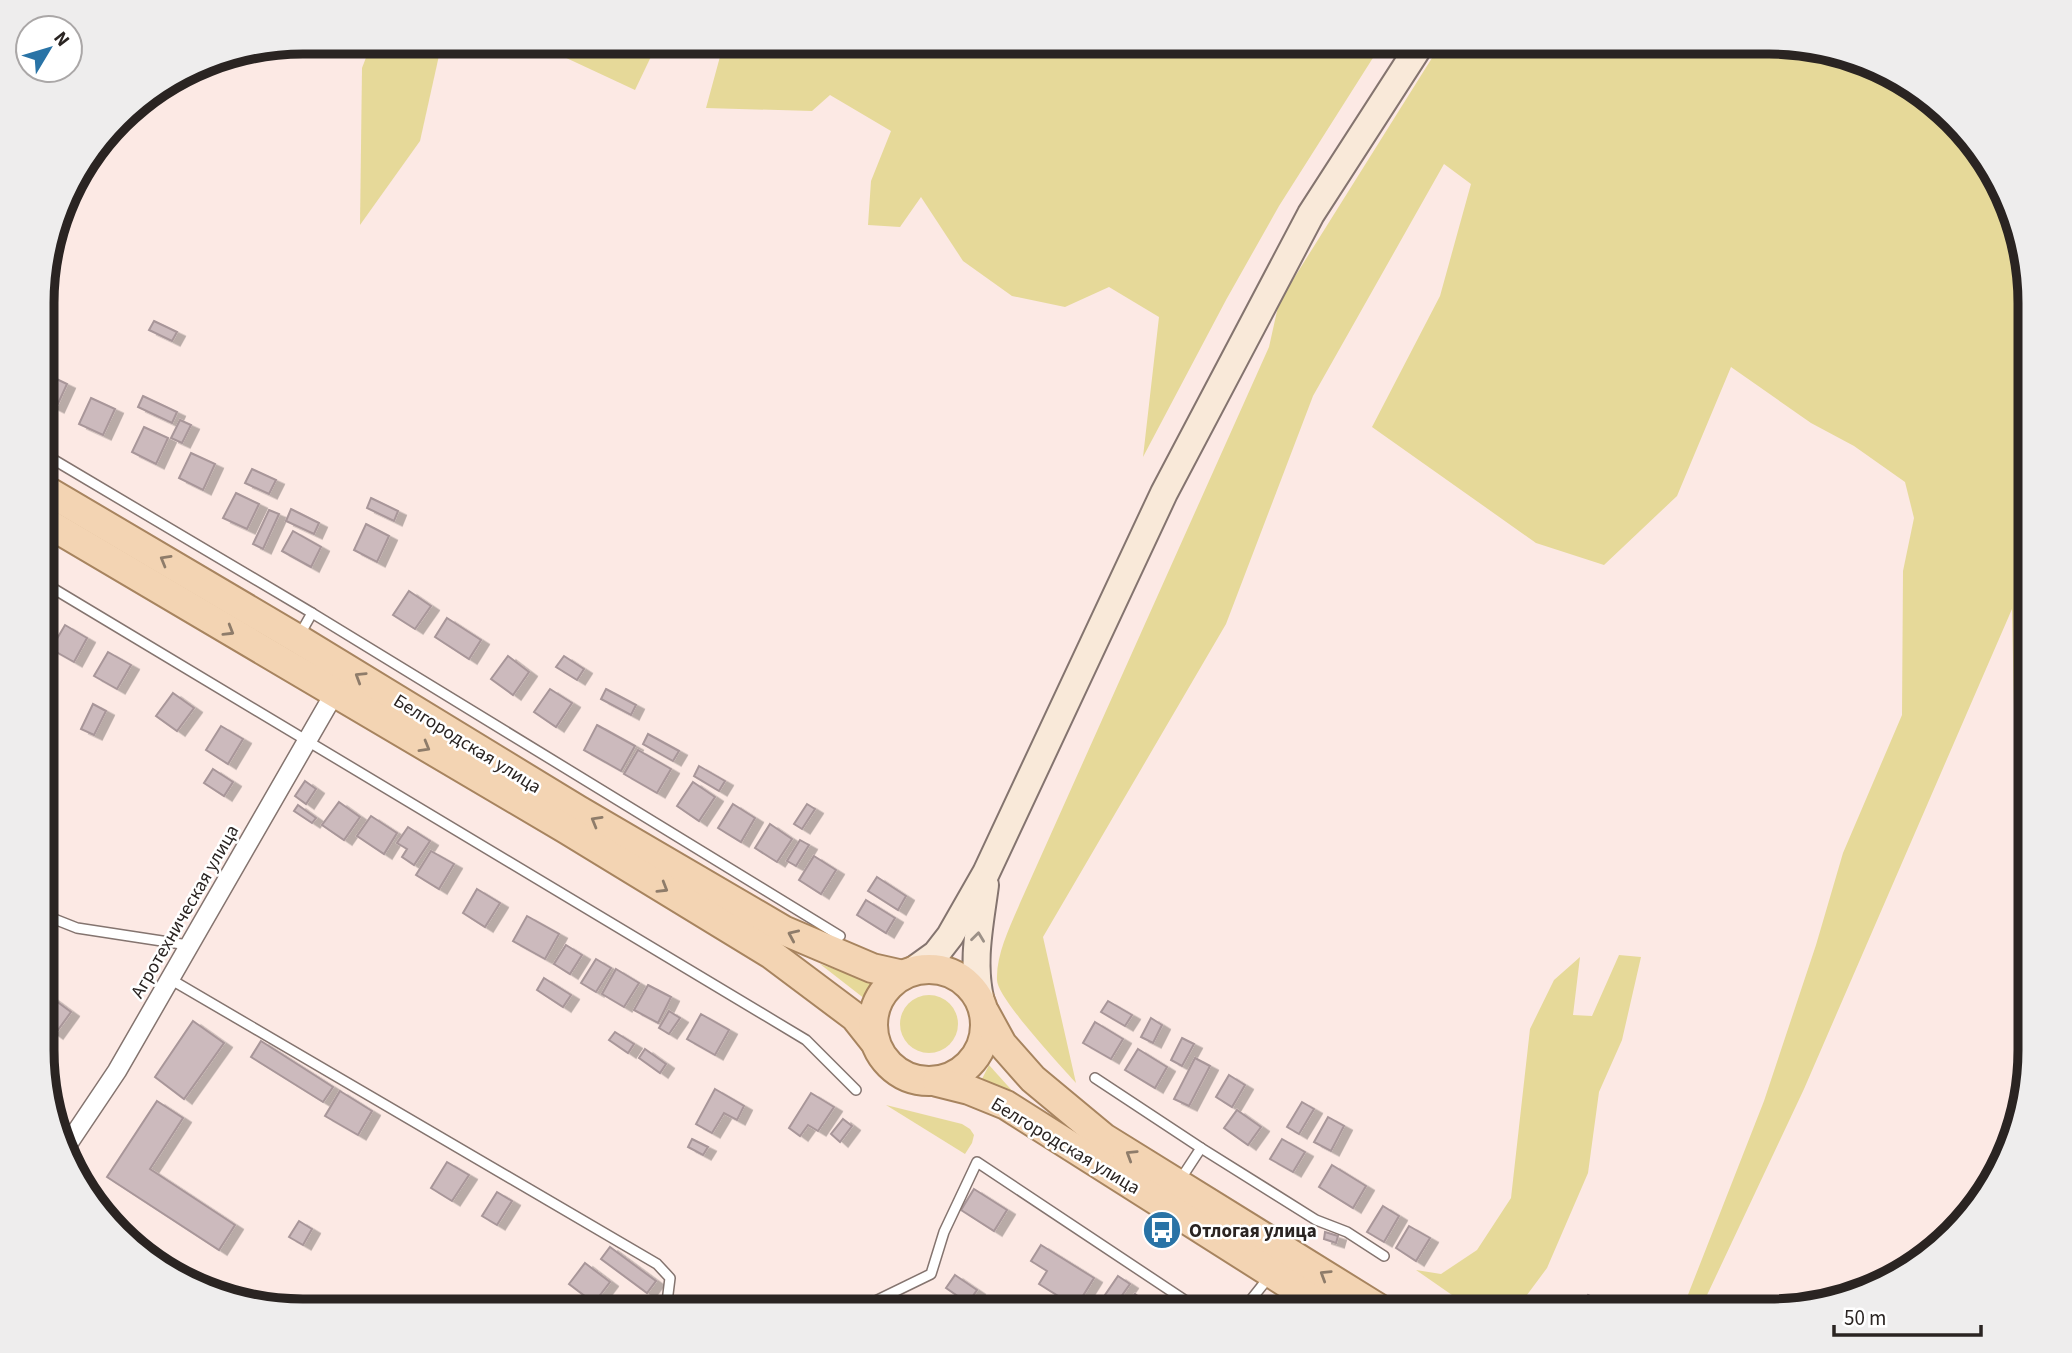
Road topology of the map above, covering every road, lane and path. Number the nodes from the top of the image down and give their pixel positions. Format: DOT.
graph roads {
  1 [pos="1414,54"];
  2 [pos="54,460"];
  3 [pos="54,495"];
  4 [pos="54,527"];
  5 [pos="54,589"];
  6 [pos="312,613"];
  7 [pos="298,639"];
  8 [pos="334,694"];
  9 [pos="307,740"];
  10 [pos="986,873"];
  11 [pos="54,919"];
  12 [pos="840,936"];
  13 [pos="188,945"];
  14 [pos="907,973"];
  15 [pos="170,979"];
  16 [pos="983,1007"];
  17 [pos="874,1041"];
  18 [pos="1094,1078"];
  19 [pos="937,1082"];
  20 [pos="856,1090"];
  21 [pos="71,1140"];
  22 [pos="1201,1148"];
  23 [pos="1178,1184"];
  24 [pos="1384,1256"];
  25 [pos="1272,1273"];
  26 [pos="667,1299"];
  27 [pos="880,1299"];
  28 [pos="1183,1299"];
  29 [pos="1251,1299"];
  30 [pos="1312,1299"];
  31 [pos="1364,1299"];
  1 -- 10 [label="main road"];
  2 -- 6 [label="lane"];
  7 -- 3 [label="main road, Белгородская улица, one-way"];
  4 -- 8 [label="main road, Белгородская улица, one-way"];
  5 -- 9 [label="lane"];
  6 -- 7 [label="lane"];
  6 -- 12 [label="lane"];
  14 -- 7 [label="main road, Белгородская улица, one-way"];
  8 -- 9 [label="street, Агротехническая улица"];
  8 -- 17 [label="main road, Белгородская улица, one-way"];
  9 -- 13 [label="street, Агротехническая улица"];
  9 -- 20 [label="lane"];
  10 -- 14 [label="main road"];
  16 -- 10 [label="main road, one-way"];
  11 -- 13 [label="lane"];
  13 -- 15 [label="street, Агротехническая улица"];
  14 -- 16 [label="main road"];
  14 -- 17 [label="main road"];
  15 -- 21 [label="street, Агротехническая улица"];
  15 -- 26 [label="lane"];
  16 -- 19 [label="main road"];
  23 -- 16 [label="main road, Белгородская улица, one-way"];
  17 -- 19 [label="main road"];
  18 -- 22 [label="lane"];
  19 -- 25 [label="main road, Белгородская улица"];
  22 -- 23 [label="lane"];
  22 -- 24 [label="lane"];
  31 -- 23 [label="main road, Белгородская улица, one-way"];
  25 -- 29 [label="lane"];
  25 -- 30 [label="main road, Белгородская улица"];
  27 -- 28 [label="lane"];
}
